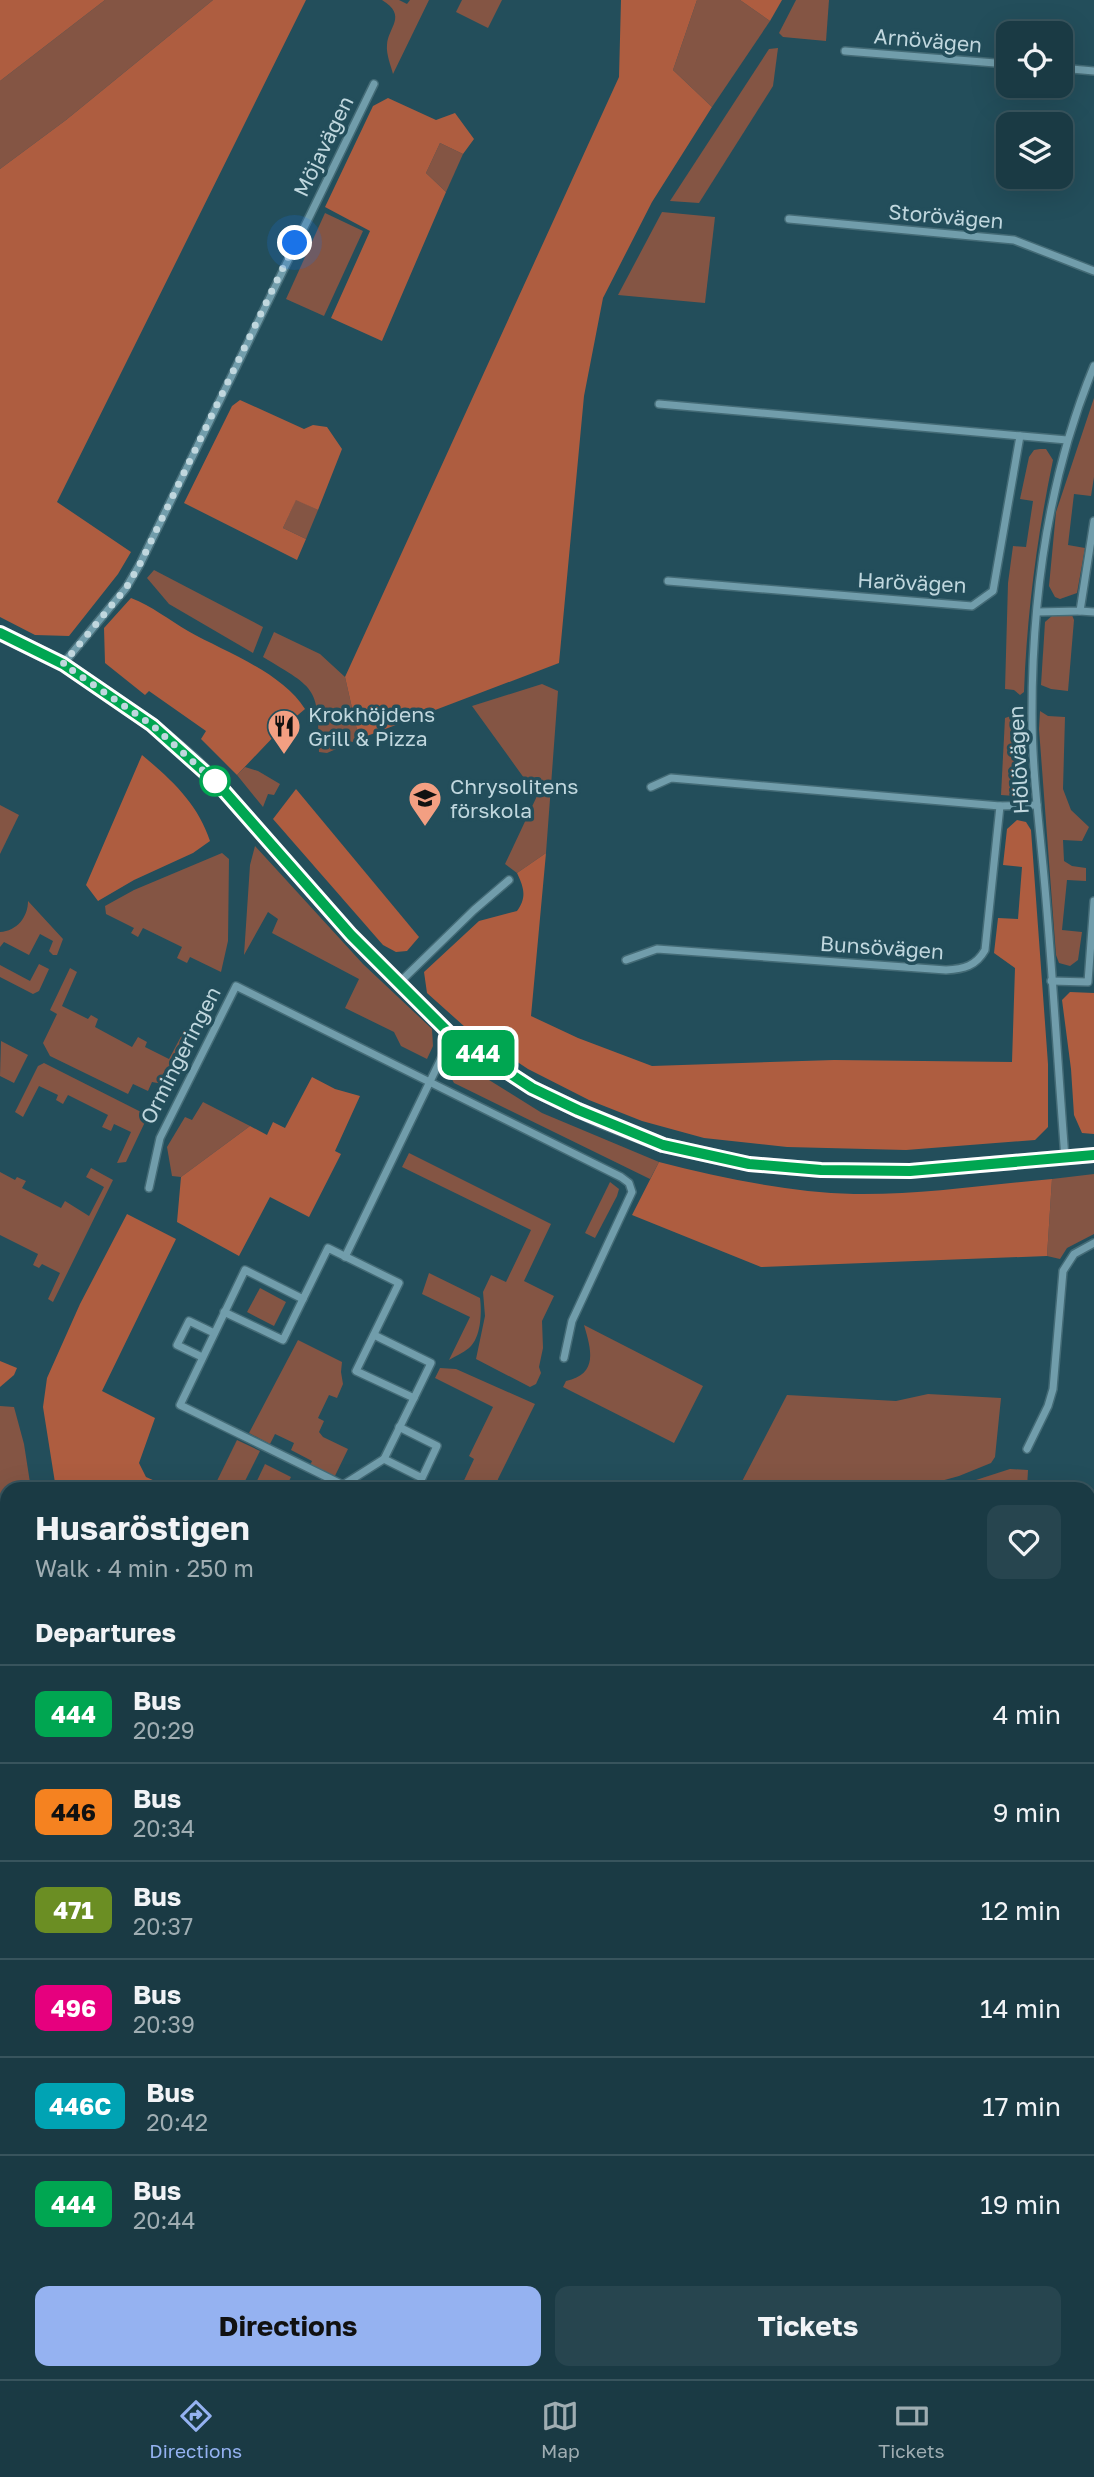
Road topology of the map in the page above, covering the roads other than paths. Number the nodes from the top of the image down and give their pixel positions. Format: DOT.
graph roads {
  1 [pos="845,51"];
  2 [pos="996,63"];
  3 [pos="1073,69"];
  4 [pos="1094,71"];
  5 [pos="374,84"];
  6 [pos="789,219"];
  7 [pos="1094,271"];
  8 [pos="1094,366"];
  9 [pos="659,404"];
  10 [pos="1020,436"];
  11 [pos="1067,440"];
  12 [pos="1094,521"];
  13 [pos="668,581"];
  14 [pos="1080,611"];
  15 [pos="1037,612"];
  16 [pos="1094,612"];
  17 [pos="0,634"];
  18 [pos="63,664"];
  19 [pos="651,787"];
  20 [pos="1037,805"];
  21 [pos="1000,806"];
  22 [pos="509,880"];
  23 [pos="1094,901"];
  24 [pos="626,960"];
  25 [pos="1051,981"];
  26 [pos="1091,982"];
  27 [pos="399,983"];
  28 [pos="452,1036"];
  29 [pos="431,1080"];
  30 [pos="1094,1155"];
  31 [pos="1065,1158"];
  32 [pos="149,1188"];
  33 [pos="1094,1243"];
  34 [pos="345,1257"];
  35 [pos="303,1300"];
  36 [pos="225,1312"];
  37 [pos="214,1333"];
  38 [pos="374,1335"];
  39 [pos="202,1357"];
  40 [pos="564,1358"];
  41 [pos="414,1398"];
  42 [pos="399,1427"];
  43 [pos="1027,1449"];
  44 [pos="384,1459"];
  45 [pos="337,1482"];
  46 [pos="348,1482"];
  1 -- 2 [label="street, Arnövägen"];
  3 -- 4 [label="street"];
  5 -- 18 [label="street, Möjavägen"];
  6 -- 7 [label="street, Storövägen"];
  8 -- 11 [label="street, Hölövägen"];
  9 -- 10 [label="street"];
  10 -- 11 [label="street"];
  10 -- 13 [label="street, Harövägen"];
  11 -- 15 [label="street, Hölövägen"];
  12 -- 14 [label="street"];
  14 -- 15 [label="street"];
  14 -- 16 [label="street"];
  15 -- 20 [label="street, Hölövägen"];
  17 -- 18 [label="street"];
  18 -- 27 [label="street"];
  19 -- 21 [label="street"];
  20 -- 21 [label="street"];
  20 -- 25 [label="street, Hölövägen"];
  21 -- 24 [label="street, Bunsövägen"];
  22 -- 27 [label="street"];
  23 -- 26 [label="street"];
  25 -- 26 [label="street"];
  25 -- 31 [label="street, Hölövägen"];
  27 -- 28 [label="street"];
  28 -- 29 [label="street"];
  28 -- 31 [label="street"];
  29 -- 32 [label="street, Ormingeringen"];
  29 -- 34 [label="street"];
  29 -- 40 [label="street, Ormingeringen"];
  30 -- 31 [label="street"];
  33 -- 43 [label="street"];
  34 -- 35 [label="street"];
  34 -- 38 [label="street"];
  35 -- 36 [label="street"];
  35 -- 36 [label="street"];
  36 -- 37 [label="street"];
  37 -- 39 [label="street"];
  37 -- 39 [label="street"];
  38 -- 41 [label="street"];
  38 -- 41 [label="street"];
  39 -- 45 [label="street"];
  41 -- 42 [label="street"];
  42 -- 44 [label="street"];
  42 -- 44 [label="street"];
  44 -- 46 [label="street"];
}
